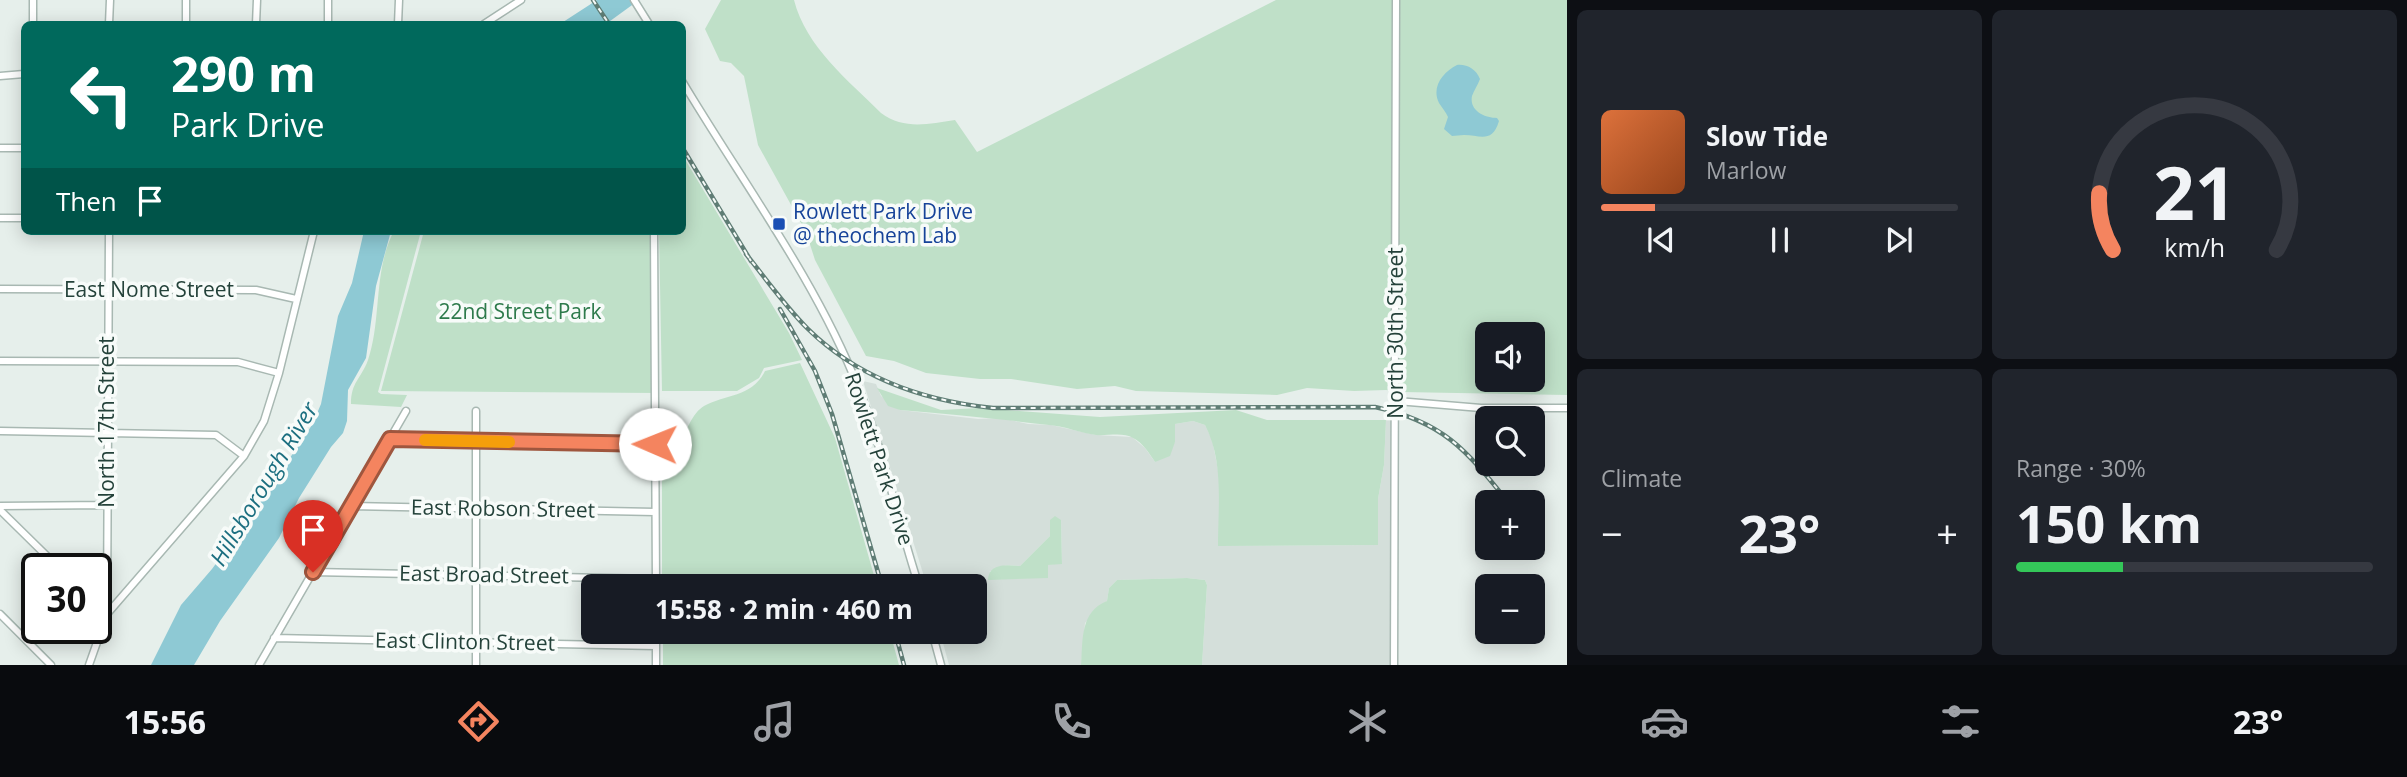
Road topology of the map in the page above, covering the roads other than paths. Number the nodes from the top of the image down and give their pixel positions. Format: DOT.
graph roads {
  1 [pos="33,0"];
  2 [pos="110,0"];
  3 [pos="186,0"];
  4 [pos="257,0"];
  5 [pos="328,0"];
  6 [pos="399,0"];
  7 [pos="522,0"];
  8 [pos="634,0"];
  9 [pos="1396,0"];
  10 [pos="33,21"];
  11 [pos="109,21"];
  12 [pos="186,21"];
  13 [pos="256,21"];
  14 [pos="328,21"];
  15 [pos="398,21"];
  16 [pos="489,21"];
  17 [pos="647,21"];
  18 [pos="21,75"];
  19 [pos="0,76"];
  20 [pos="686,87"];
  21 [pos="0,148"];
  22 [pos="21,148"];
  23 [pos="0,218"];
  24 [pos="21,218"];
  25 [pos="109,235"];
  26 [pos="313,235"];
  27 [pos="654,235"];
  28 [pos="0,289"];
  29 [pos="108,290"];
  30 [pos="296,299"];
  31 [pos="0,361"];
  32 [pos="108,361"];
  33 [pos="279,373"];
  34 [pos="1396,401"];
  35 [pos="1567,408"];
  36 [pos="406,411"];
  37 [pos="476,411"];
  38 [pos="0,431"];
  39 [pos="108,433"];
  40 [pos="390,439"];
  41 [pos="475,442"];
  42 [pos="655,444"];
  43 [pos="244,456"];
  44 [pos="107,505"];
  45 [pos="351,506"];
  46 [pos="0,508"];
  47 [pos="475,509"];
  48 [pos="655,512"];
  49 [pos="44,553"];
  50 [pos="107,553"];
  51 [pos="313,572"];
  52 [pos="656,574"];
  53 [pos="916,574"];
  54 [pos="475,576"];
  55 [pos="581,580"];
  56 [pos="112,608"];
  57 [pos="0,614"];
  58 [pos="274,638"];
  59 [pos="476,643"];
  60 [pos="96,644"];
  61 [pos="935,644"];
  62 [pos="656,646"];
  63 [pos="51,665"];
  64 [pos="89,665"];
  65 [pos="258,665"];
  66 [pos="476,665"];
  67 [pos="656,665"];
  68 [pos="941,665"];
  69 [pos="1394,665"];
  1 -- 10 [label="street"];
  2 -- 11 [label="street"];
  3 -- 12 [label="street"];
  4 -- 13 [label="street"];
  5 -- 14 [label="street"];
  6 -- 15 [label="street"];
  7 -- 16 [label="street"];
  8 -- 17 [label="street"];
  9 -- 34 [label="street, North 30th Street"];
  18 -- 19 [label="street"];
  20 -- 53 [label="street, Rowlett Park Drive"];
  21 -- 22 [label="street"];
  23 -- 24 [label="street"];
  25 -- 29 [label="street, North 17th Street"];
  26 -- 30 [label="street"];
  27 -- 42 [label="street"];
  28 -- 29 [label="street, East Nome Street"];
  29 -- 30 [label="street, East Nome Street"];
  29 -- 32 [label="street, North 17th Street"];
  30 -- 33 [label="street"];
  31 -- 32 [label="street"];
  32 -- 33 [label="street"];
  32 -- 39 [label="street, North 17th Street"];
  33 -- 43 [label="street"];
  34 -- 35 [label="street"];
  34 -- 69 [label="street, North 30th Street"];
  36 -- 40 [label="street"];
  37 -- 41 [label="street"];
  38 -- 39 [label="street"];
  39 -- 43 [label="street"];
  39 -- 44 [label="street, North 17th Street"];
  40 -- 41 [label="street"];
  40 -- 45 [label="street"];
  41 -- 42 [label="street"];
  41 -- 47 [label="street"];
  42 -- 48 [label="street"];
  43 -- 56 [label="street"];
  44 -- 46 [label="street"];
  44 -- 50 [label="street, North 17th Street"];
  45 -- 47 [label="street, East Robson Street"];
  45 -- 51 [label="street"];
  46 -- 49 [label="street"];
  47 -- 48 [label="street, East Robson Street"];
  47 -- 54 [label="street"];
  48 -- 52 [label="street"];
  51 -- 54 [label="street, East Broad Street"];
  51 -- 58 [label="street"];
  54 -- 55 [label="street, East Broad Street"];
  54 -- 59 [label="street"];
  57 -- 63 [label="street"];
  58 -- 59 [label="street, East Clinton Street"];
  58 -- 65 [label="street"];
  59 -- 62 [label="street, East Clinton Street"];
  59 -- 66 [label="street"];
  60 -- 64 [label="street"];
  61 -- 68 [label="street"];
  62 -- 67 [label="street"];
}
